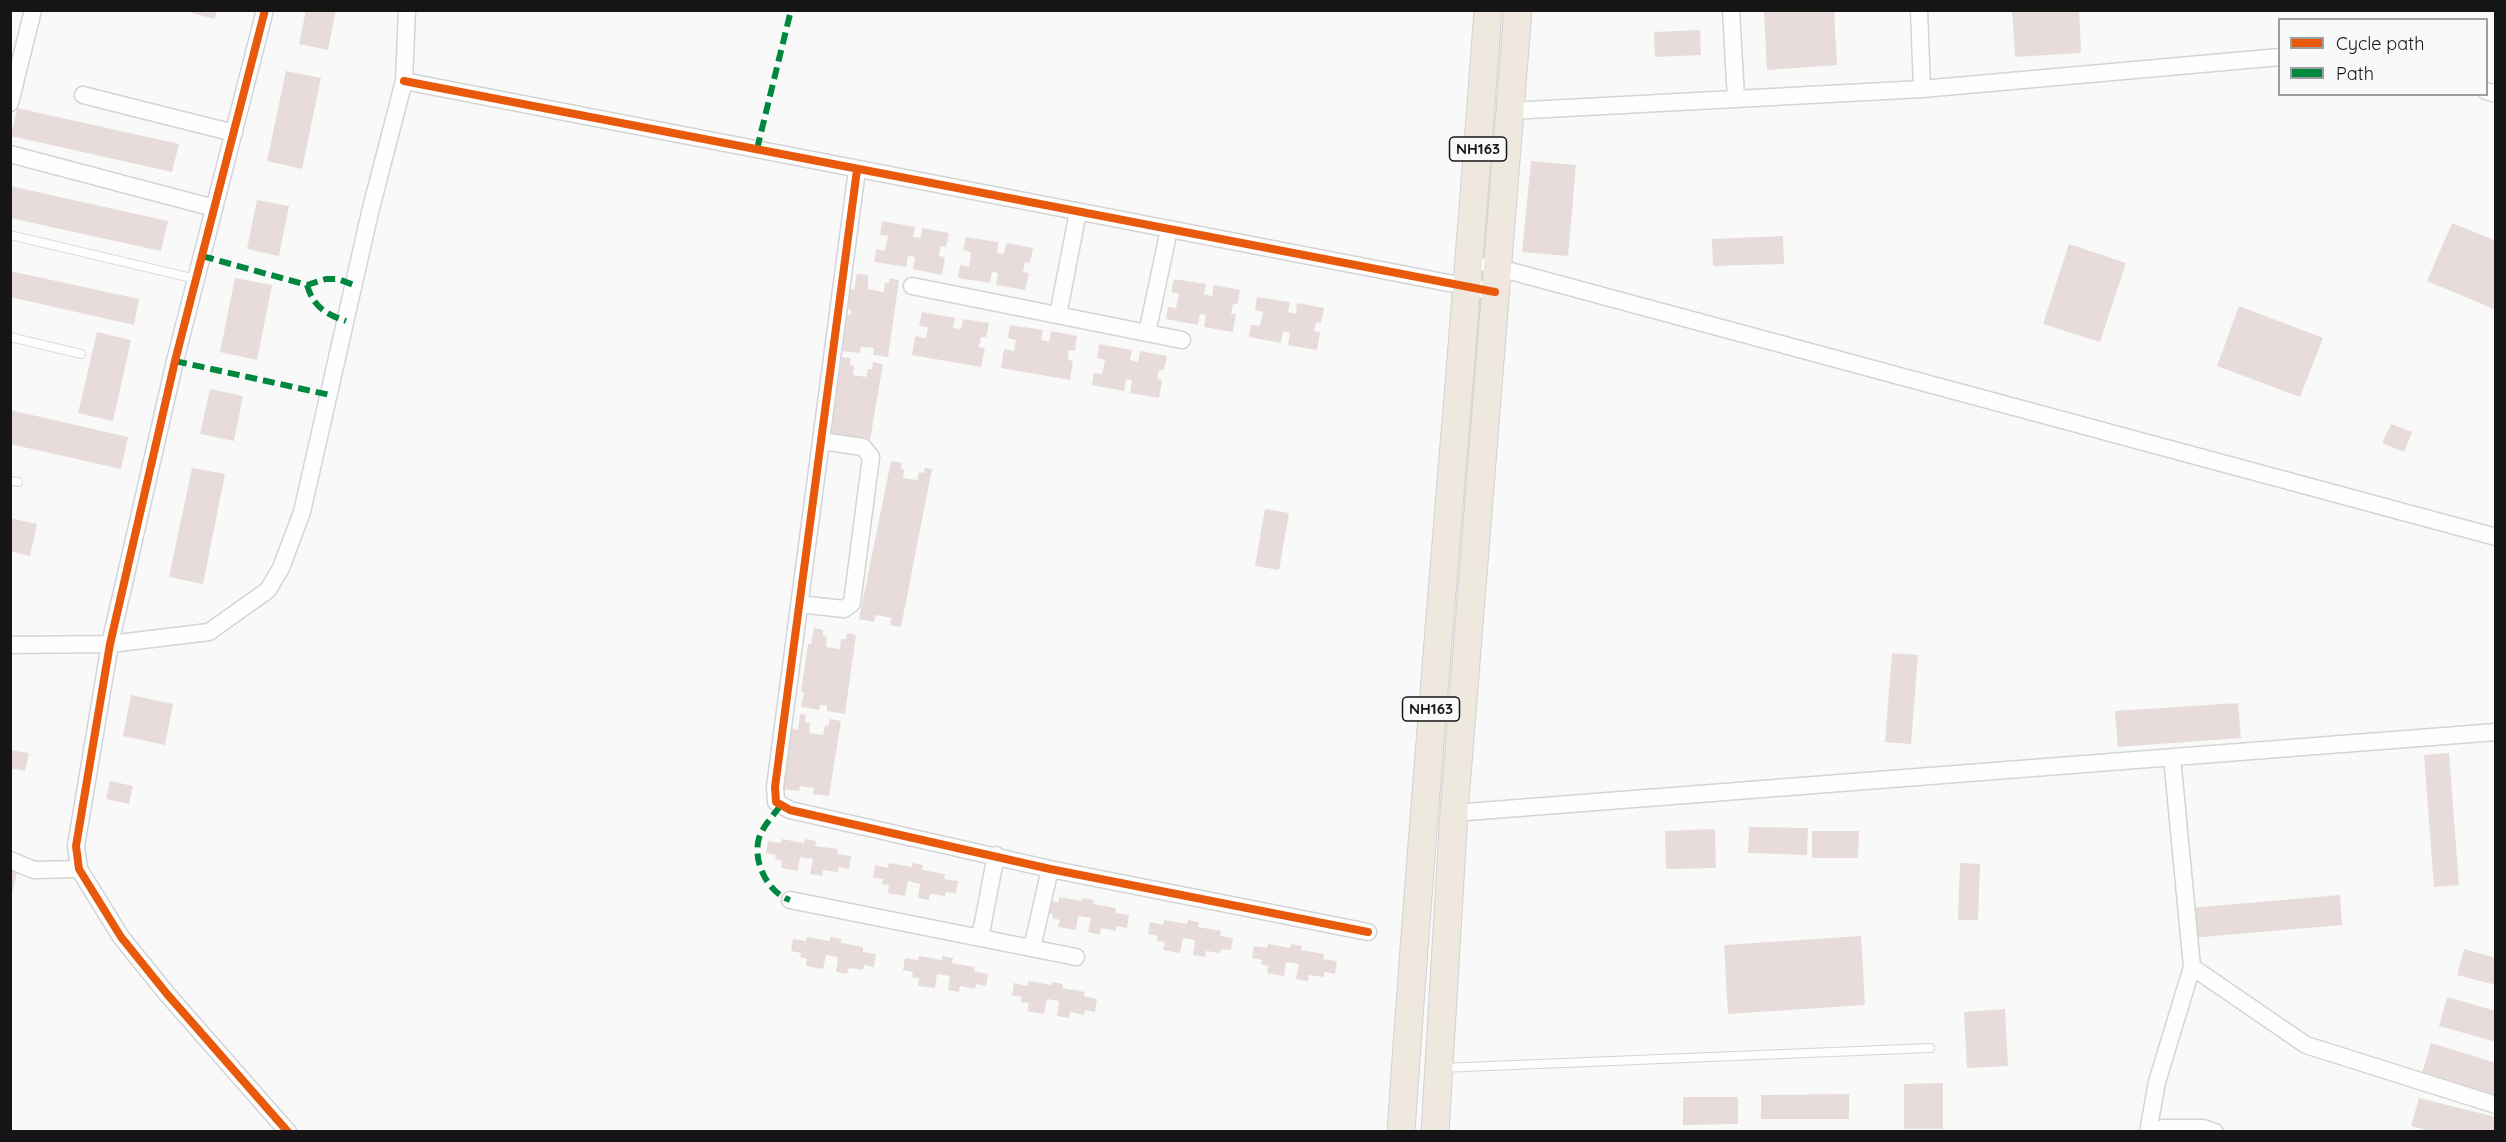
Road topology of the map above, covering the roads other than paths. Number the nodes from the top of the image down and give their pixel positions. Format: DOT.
graph roads {
  1 [pos="33,10"];
  2 [pos="265,10"];
  3 [pos="407,10"];
  4 [pos="1488,10"];
  5 [pos="1518,10"];
  6 [pos="1731,10"];
  7 [pos="1919,10"];
  8 [pos="2278,57"];
  9 [pos="14,76"];
  10 [pos="404,81"];
  11 [pos="1922,88"];
  12 [pos="82,95"];
  13 [pos="1736,99"];
  14 [pos="10,104"];
  15 [pos="1510,111"];
  16 [pos="234,133"];
  17 [pos="10,154"];
  18 [pos="857,170"];
  19 [pos="214,208"];
  20 [pos="1078,212"];
  21 [pos="1169,230"];
  22 [pos="10,235"];
  23 [pos="1469,274"];
  24 [pos="196,279"];
  25 [pos="1497,280"];
  26 [pos="912,286"];
  27 [pos="1058,315"];
  28 [pos="1147,333"];
  29 [pos="10,337"];
  30 [pos="1182,340"];
  31 [pos="81,354"];
  32 [pos="821,441"];
  33 [pos="2496,537"];
  34 [pos="799,604"];
  35 [pos="110,644"];
  36 [pos="10,645"];
  37 [pos="2496,732"];
  38 [pos="2172,757"];
  39 [pos="1454,813"];
  40 [pos="996,855"];
  41 [pos="10,860"];
  42 [pos="79,869"];
  43 [pos="1050,869"];
  44 [pos="790,900"];
  45 [pos="1368,932"];
  46 [pos="980,938"];
  47 [pos="1032,948"];
  48 [pos="1076,957"];
  49 [pos="2192,967"];
  50 [pos="1930,1048"];
  51 [pos="1438,1068"];
  52 [pos="2496,1105"];
  53 [pos="288,1131"];
  54 [pos="1401,1131"];
  55 [pos="1434,1131"];
  56 [pos="2148,1131"];
  57 [pos="2160,1131"];
  58 [pos="2215,1131"];
  1 -- 9 [label="street"];
  2 -- 16 [label="street"];
  3 -- 10 [label="street"];
  4 -- 23 [label="highway, NH163"];
  5 -- 15 [label="highway, NH163"];
  6 -- 13 [label="street"];
  7 -- 11 [label="street"];
  8 -- 11 [label="street"];
  9 -- 14 [label="street"];
  10 -- 18 [label="street"];
  10 -- 35 [label="street"];
  11 -- 13 [label="street"];
  12 -- 16 [label="street"];
  13 -- 15 [label="street"];
  15 -- 25 [label="highway, NH163"];
  16 -- 19 [label="street"];
  17 -- 19 [label="street"];
  18 -- 20 [label="street"];
  18 -- 32 [label="street"];
  19 -- 24 [label="street"];
  20 -- 21 [label="street"];
  20 -- 27 [label="street"];
  21 -- 23 [label="street"];
  21 -- 28 [label="street"];
  22 -- 24 [label="lane"];
  23 -- 25 [label="street"];
  23 -- 25 [label="street"];
  23 -- 54 [label="highway, NH163"];
  24 -- 35 [label="street"];
  25 -- 33 [label="street"];
  25 -- 39 [label="highway, NH163"];
  26 -- 27 [label="street"];
  27 -- 28 [label="street"];
  28 -- 30 [label="street"];
  29 -- 31 [label="lane"];
  32 -- 34 [label="street"];
  32 -- 34 [label="street"];
  34 -- 40 [label="street"];
  35 -- 36 [label="street"];
  35 -- 42 [label="street"];
  37 -- 38 [label="street"];
  38 -- 39 [label="street"];
  38 -- 49 [label="street"];
  39 -- 51 [label="highway, NH163"];
  40 -- 43 [label="street"];
  40 -- 46 [label="street"];
  41 -- 42 [label="street"];
  42 -- 53 [label="street"];
  43 -- 45 [label="street"];
  43 -- 47 [label="street"];
  44 -- 46 [label="street"];
  46 -- 47 [label="street"];
  47 -- 48 [label="street"];
  49 -- 52 [label="street"];
  49 -- 56 [label="street"];
  50 -- 51 [label="lane"];
  51 -- 55 [label="highway, NH163"];
  57 -- 58 [label="street"];
}
